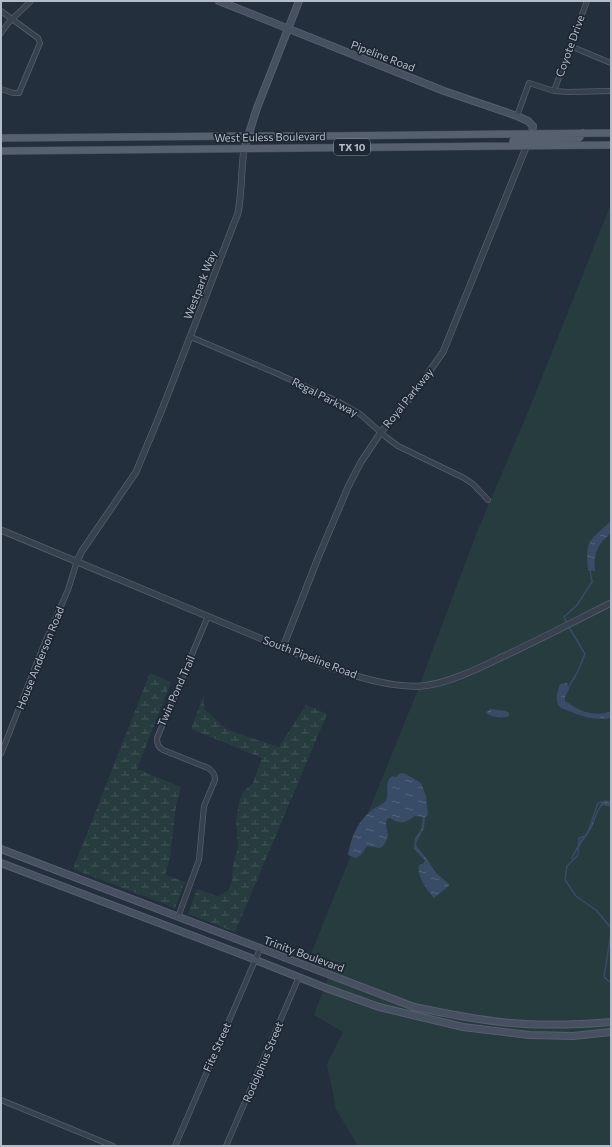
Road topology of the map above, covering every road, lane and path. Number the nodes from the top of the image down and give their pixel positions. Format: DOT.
graph roads {
  1 [pos="31,1"];
  2 [pos="219,1"];
  3 [pos="299,1"];
  4 [pos="588,1"];
  5 [pos="1,11"];
  6 [pos="12,19"];
  7 [pos="288,29"];
  8 [pos="1,33"];
  9 [pos="570,46"];
  10 [pos="611,63"];
  11 [pos="1,89"];
  12 [pos="554,91"];
  13 [pos="611,91"];
  14 [pos="517,116"];
  15 [pos="611,132"];
  16 [pos="532,133"];
  17 [pos="583,133"];
  18 [pos="391,135"];
  19 [pos="247,136"];
  20 [pos="1,138"];
  21 [pos="51,138"];
  22 [pos="611,144"];
  23 [pos="527,145"];
  24 [pos="388,146"];
  25 [pos="461,146"];
  26 [pos="244,149"];
  27 [pos="1,151"];
  28 [pos="52,151"];
  29 [pos="191,337"];
  30 [pos="381,432"];
  31 [pos="488,500"];
  32 [pos="1,530"];
  33 [pos="77,561"];
  34 [pos="611,603"];
  35 [pos="208,616"];
  36 [pos="282,647"];
  37 [pos="1,754"];
  38 [pos="1,849"];
  39 [pos="1,863"];
  40 [pos="178,917"];
  41 [pos="260,949"];
  42 [pos="255,960"];
  43 [pos="299,977"];
  44 [pos="611,1022"];
  45 [pos="611,1032"];
  46 [pos="1,1100"];
  47 [pos="113,1146"];
  48 [pos="175,1146"];
  49 [pos="226,1146"];
  1 -- 6 [label="street"];
  2 -- 7 [label="main road, Pipeline Road"];
  3 -- 7 [label="main road, Westpark Way"];
  4 -- 9 [label="street, Coyote Drive"];
  5 -- 6 [label="street"];
  6 -- 8 [label="street"];
  6 -- 11 [label="street"];
  7 -- 14 [label="main road, Pipeline Road"];
  7 -- 19 [label="main road, Westpark Way"];
  9 -- 10 [label="street"];
  9 -- 12 [label="street, Coyote Drive"];
  12 -- 13 [label="street"];
  12 -- 14 [label="street"];
  14 -- 16 [label="main road, Pipeline Road"];
  15 -- 17 [label="main road, West Euless Boulevard / TX 10"];
  16 -- 17 [label="main road, West Euless Boulevard / TX 10"];
  16 -- 18 [label="main road, West Euless Boulevard / TX 10"];
  16 -- 25 [label="main road"];
  17 -- 23 [label="main road"];
  18 -- 19 [label="main road, West Euless Boulevard / TX 10"];
  18 -- 24 [label="main road"];
  19 -- 21 [label="main road, West Euless Boulevard / TX 10"];
  19 -- 26 [label="main road, Westpark Way"];
  20 -- 21 [label="main road, West Euless Boulevard / TX 10"];
  21 -- 28 [label="main road"];
  22 -- 23 [label="main road, West Euless Boulevard / TX 10"];
  23 -- 25 [label="main road, West Euless Boulevard / TX 10"];
  23 -- 30 [label="street, Royal Parkway"];
  24 -- 25 [label="main road, West Euless Boulevard / TX 10"];
  24 -- 26 [label="main road, West Euless Boulevard / TX 10"];
  26 -- 28 [label="main road, West Euless Boulevard / TX 10"];
  26 -- 29 [label="street, Westpark Way"];
  27 -- 28 [label="main road, West Euless Boulevard / TX 10"];
  29 -- 30 [label="street, Regal Parkway"];
  29 -- 33 [label="street, Westpark Way"];
  30 -- 31 [label="street, Regal Parkway"];
  30 -- 36 [label="street, Royal Parkway"];
  32 -- 33 [label="street, South Pipeline Road"];
  33 -- 35 [label="street, South Pipeline Road"];
  33 -- 37 [label="street, House Anderson Road"];
  34 -- 36 [label="street, South Pipeline Road"];
  35 -- 36 [label="street, South Pipeline Road"];
  35 -- 40 [label="street, Twin Pond Trail"];
  38 -- 40 [label="main road, Trinity Boulevard"];
  39 -- 42 [label="main road, Trinity Boulevard"];
  40 -- 41 [label="main road, Trinity Boulevard"];
  41 -- 42 [label="street, Fite Street"];
  41 -- 44 [label="main road, Trinity Boulevard"];
  42 -- 43 [label="main road, Trinity Boulevard"];
  42 -- 48 [label="street, Fite Street"];
  43 -- 45 [label="main road, Trinity Boulevard"];
  43 -- 49 [label="street, Rodolphus Street"];
  46 -- 47 [label="street"];
}
